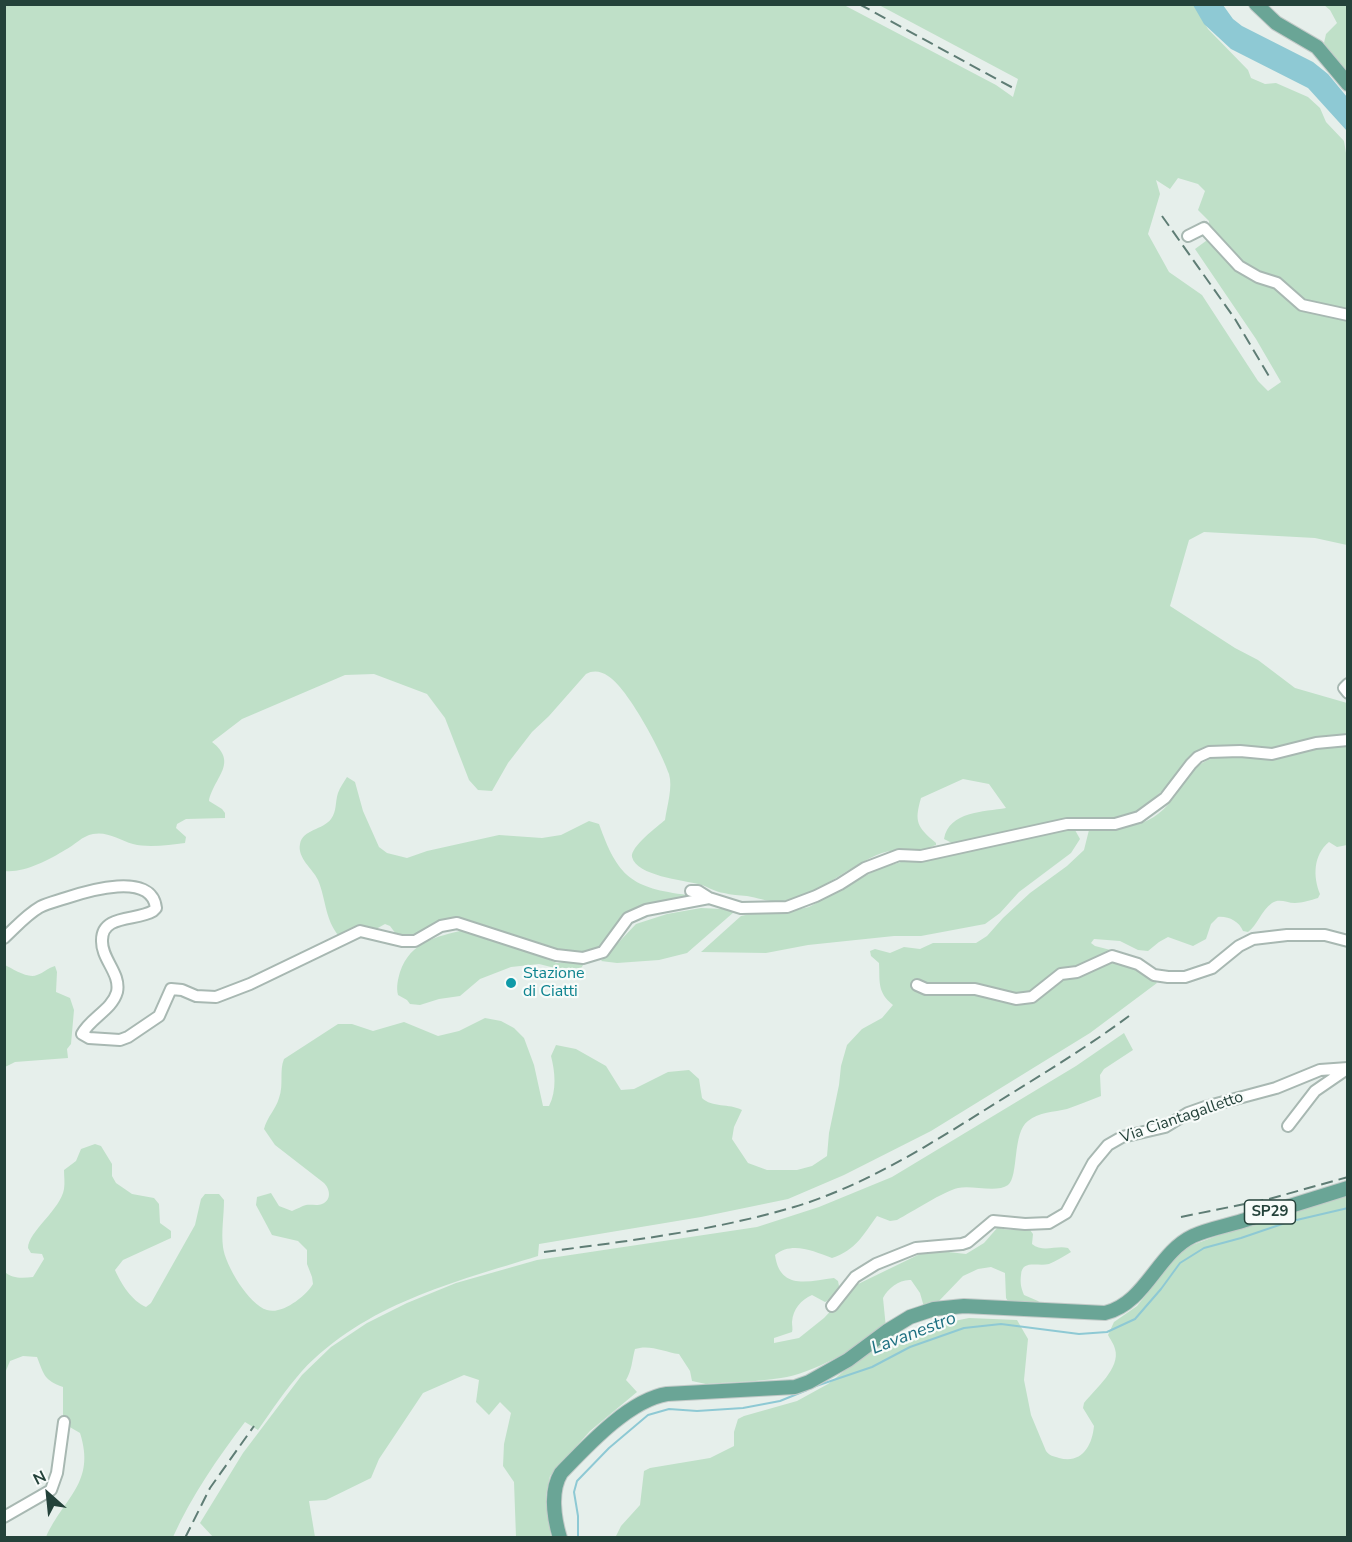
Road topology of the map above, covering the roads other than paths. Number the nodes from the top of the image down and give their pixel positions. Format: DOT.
graph roads {
  1 [pos="1256,4"];
  2 [pos="1347,84"];
  3 [pos="1188,236"];
  4 [pos="1347,315"];
  5 [pos="1347,684"];
  6 [pos="1347,693"];
  7 [pos="1347,740"];
  8 [pos="691,891"];
  9 [pos="709,898"];
  10 [pos="4,938"];
  11 [pos="1347,941"];
  12 [pos="917,985"];
  13 [pos="1347,1068"];
  14 [pos="1288,1126"];
  15 [pos="1347,1188"];
  16 [pos="832,1306"];
  17 [pos="64,1422"];
  18 [pos="4,1517"];
  19 [pos="560,1538"];
  1 -- 2 [label="main road"];
  3 -- 4 [label="street"];
  5 -- 6 [label="street"];
  7 -- 9 [label="street"];
  8 -- 9 [label="street"];
  9 -- 10 [label="street"];
  11 -- 12 [label="street"];
  13 -- 14 [label="street, Via Ciantagalletto"];
  13 -- 16 [label="street, Via Ciantagalletto"];
  15 -- 19 [label="main road, SP29"];
  17 -- 18 [label="street"];
}
